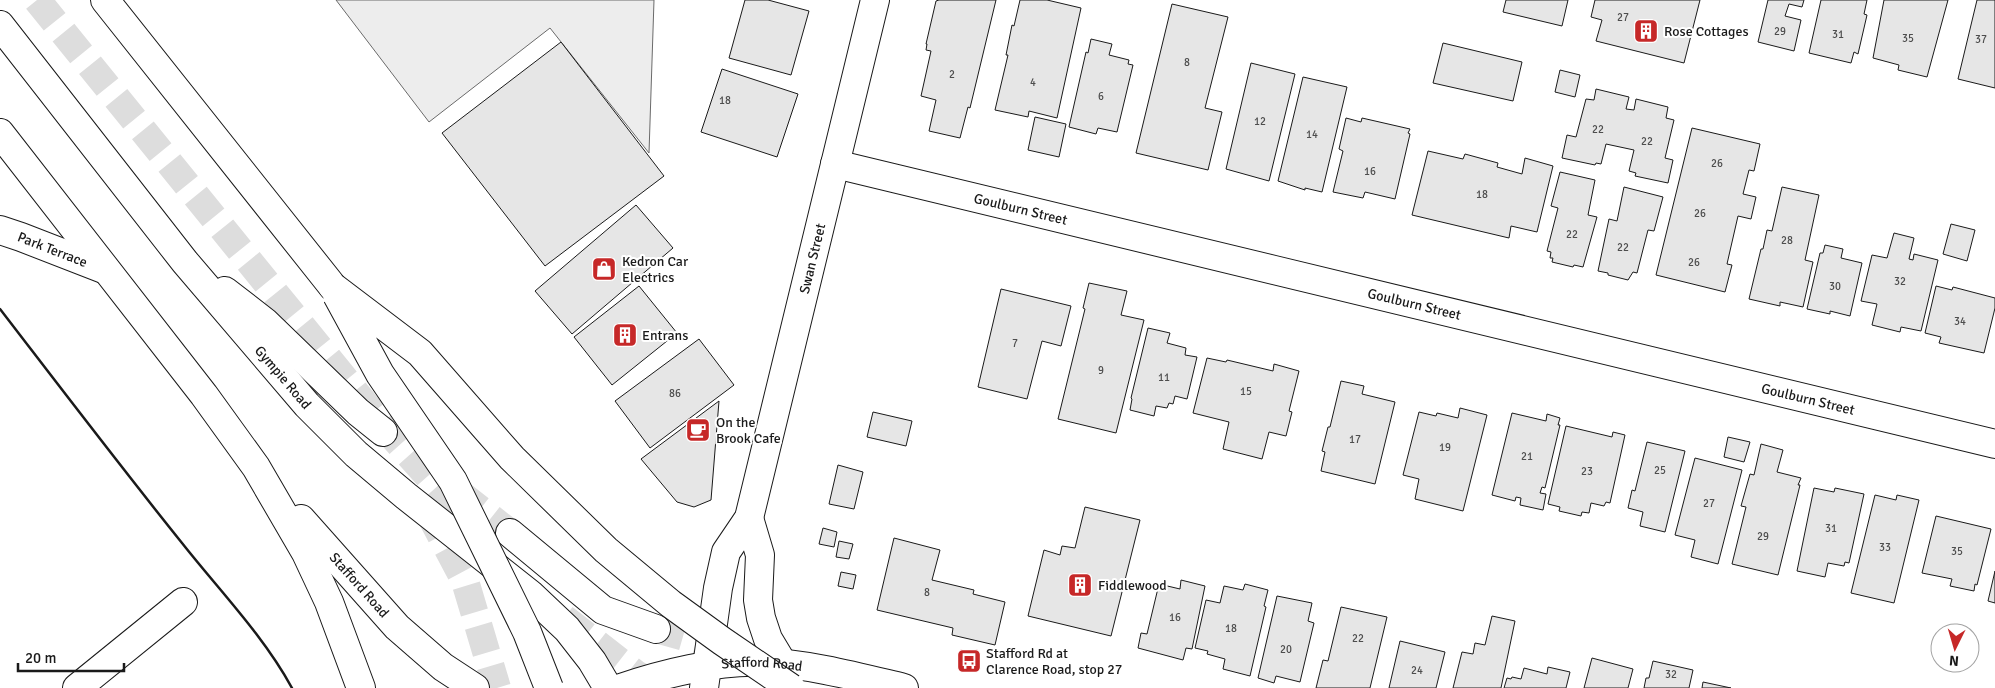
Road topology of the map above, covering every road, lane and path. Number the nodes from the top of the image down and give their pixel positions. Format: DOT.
graph roads {
  1 [pos="105,0"];
  2 [pos="875,0"];
  3 [pos="0,25"];
  4 [pos="0,133"];
  5 [pos="835,164"];
  6 [pos="0,230"];
  7 [pos="185,262"];
  8 [pos="106,270"];
  9 [pos="333,287"];
  10 [pos="383,432"];
  11 [pos="1995,444"];
  12 [pos="256,467"];
  13 [pos="749,518"];
  14 [pos="510,533"];
  15 [pos="183,602"];
  16 [pos="656,628"];
  17 [pos="787,676"];
  18 [pos="705,678"];
  19 [pos="77,688"];
  20 [pos="360,688"];
  21 [pos="475,688"];
  22 [pos="549,688"];
  23 [pos="608,688"];
  24 [pos="621,688"];
  25 [pos="904,688"];
  1 -- 9 [label="main road"];
  2 -- 5 [label="main road, Swan Street"];
  3 -- 7 [label="main road, Gympie Road"];
  4 -- 8 [label="main road"];
  5 -- 11 [label="main road, Goulburn Street"];
  5 -- 13 [label="main road, Swan Street"];
  6 -- 8 [label="main road, Park Terrace"];
  7 -- 10 [label="main road"];
  7 -- 23 [label="main road, Gympie Road"];
  8 -- 12 [label="main road"];
  9 -- 17 [label="main road, bridge"];
  9 -- 22 [label="main road, bridge"];
  12 -- 20 [label="main road"];
  12 -- 21 [label="main road, Stafford Road"];
  13 -- 17 [label="main road"];
  13 -- 18 [label="main road, Swan Street"];
  14 -- 16 [label="main road"];
  15 -- 19 [label="main road"];
  17 -- 18 [label="main road, Stafford Road"];
  17 -- 25 [label="main road, Stafford Road"];
  18 -- 24 [label="main road, Stafford Road"];
}
